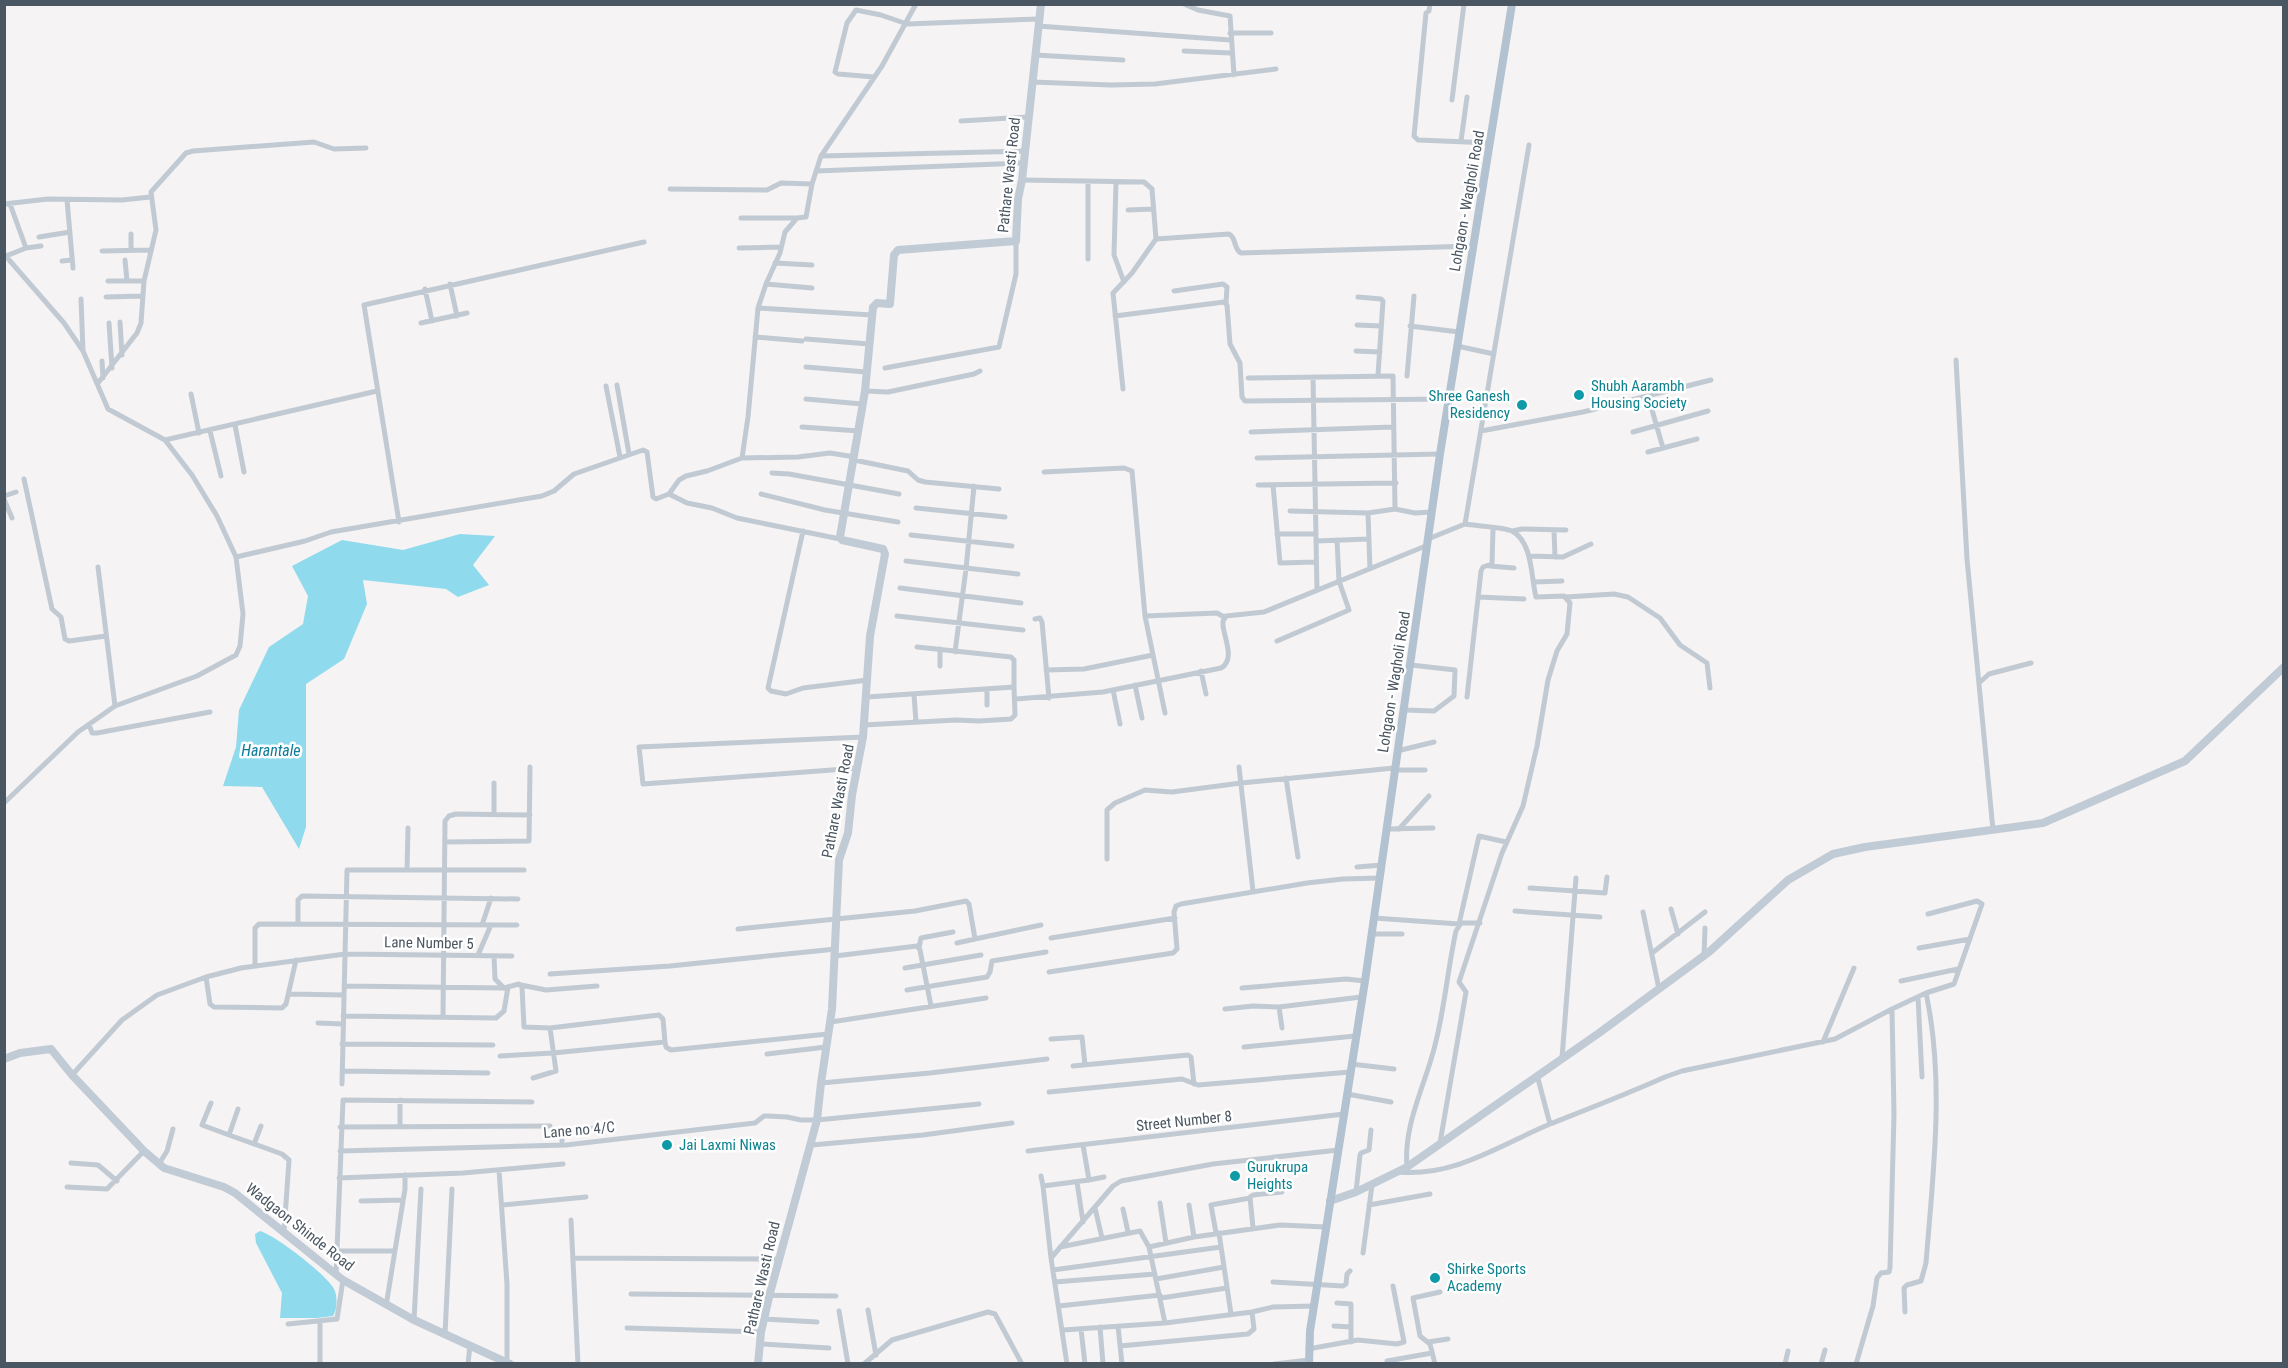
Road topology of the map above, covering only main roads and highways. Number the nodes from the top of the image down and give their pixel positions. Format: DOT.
graph roads {
  1 [pos="1512,4"];
  2 [pos="1309,1362"];
  1 -- 2 [label="main road, Lohgaon - Wagholi Road"];
}
